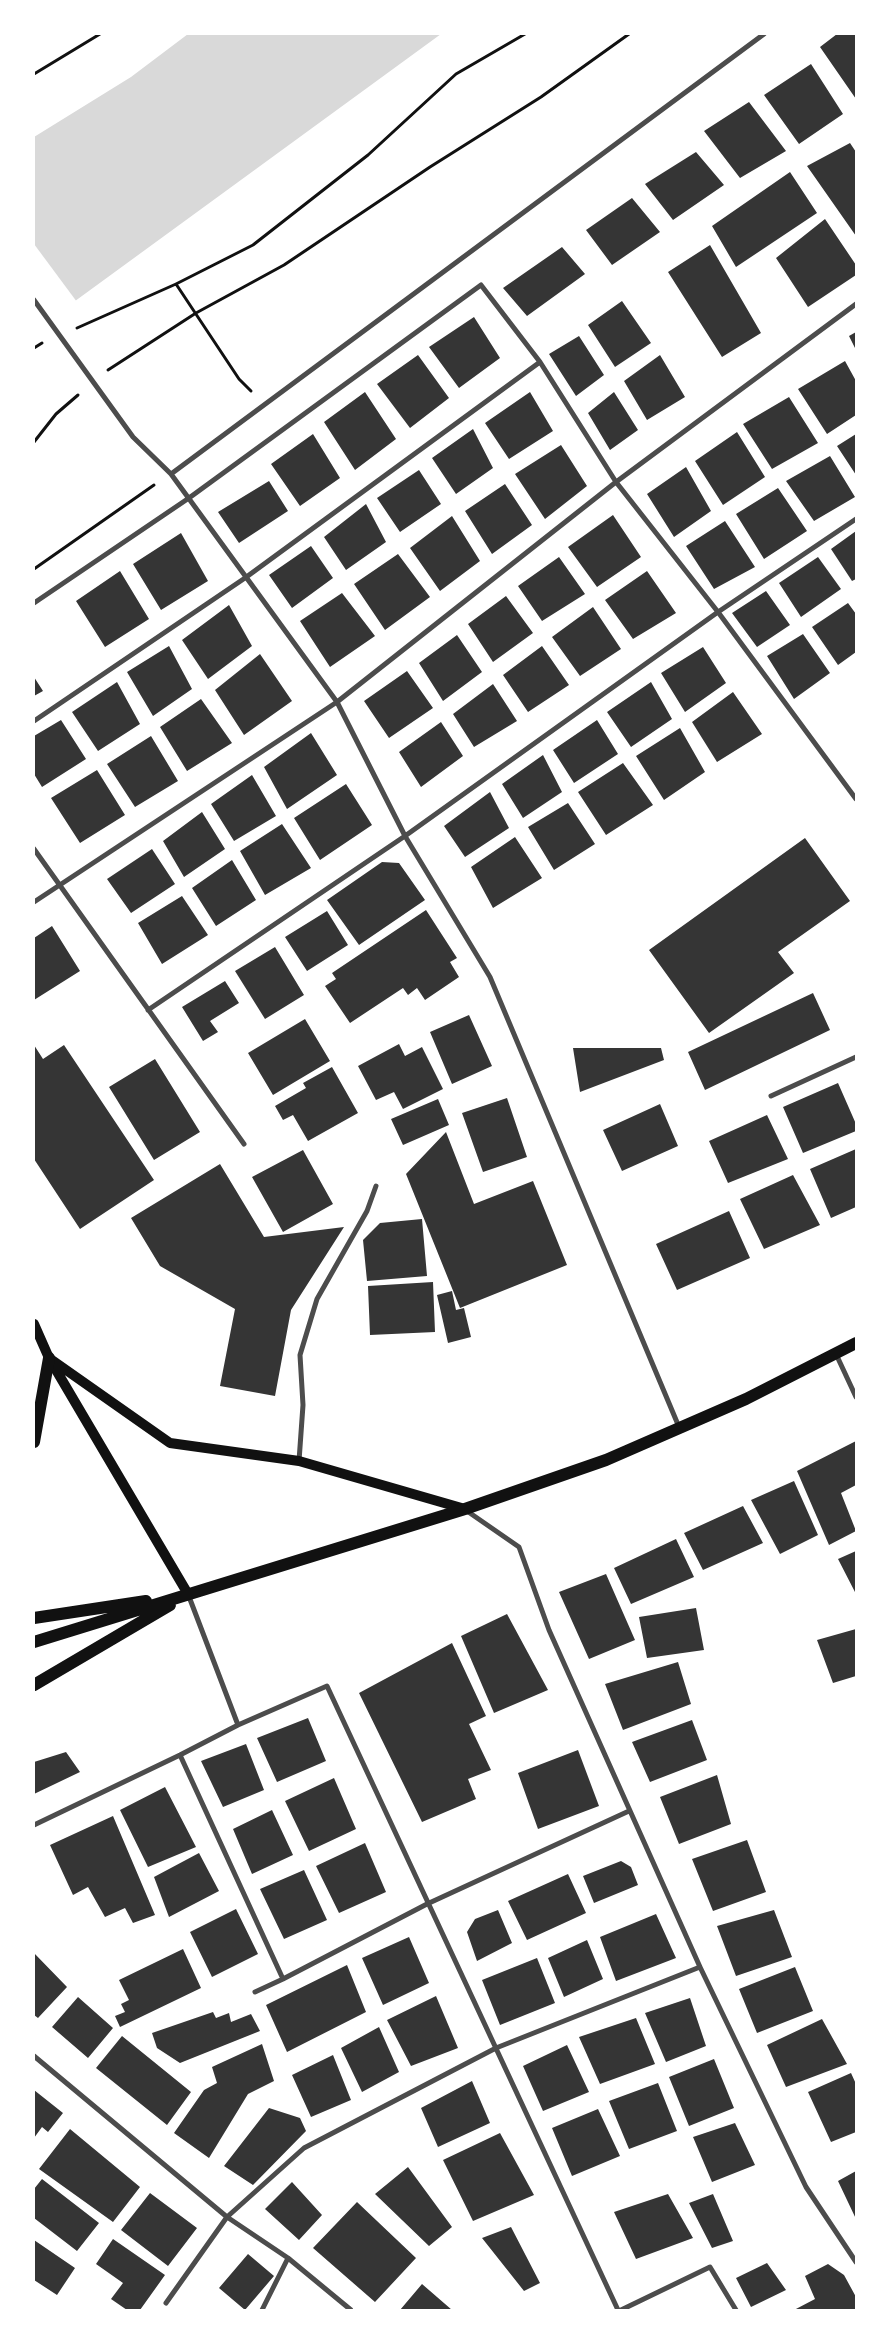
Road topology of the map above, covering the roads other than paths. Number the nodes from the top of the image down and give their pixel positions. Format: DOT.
graph roads {
  1 [pos="764,34"];
  2 [pos="34,300"];
  3 [pos="856,304"];
  4 [pos="540,362"];
  5 [pos="171,474"];
  6 [pos="616,482"];
  7 [pos="189,498"];
  8 [pos="856,519"];
  9 [pos="245,578"];
  10 [pos="34,603"];
  11 [pos="718,612"];
  12 [pos="337,702"];
  13 [pos="34,721"];
  14 [pos="856,799"];
  15 [pos="405,836"];
  16 [pos="34,849"];
  17 [pos="58,884"];
  18 [pos="34,902"];
  19 [pos="148,1010"];
  20 [pos="856,1057"];
  21 [pos="771,1096"];
  22 [pos="244,1144"];
  23 [pos="376,1186"];
  24 [pos="34,1324"];
  25 [pos="856,1343"];
  26 [pos="836,1353"];
  27 [pos="49,1358"];
  28 [pos="856,1397"];
  29 [pos="680,1428"];
  30 [pos="34,1442"];
  31 [pos="299,1461"];
  32 [pos="465,1509"];
  33 [pos="188,1594"];
  34 [pos="34,1618"];
  35 [pos="34,1642"];
  36 [pos="34,1685"];
  37 [pos="238,1725"];
  38 [pos="180,1755"];
  39 [pos="629,1811"];
  40 [pos="34,1825"];
  41 [pos="427,1904"];
  42 [pos="700,1967"];
  43 [pos="283,1979"];
  44 [pos="255,1992"];
  45 [pos="496,2048"];
  46 [pos="34,2056"];
  47 [pos="227,2217"];
  48 [pos="288,2258"];
  49 [pos="856,2262"];
  50 [pos="166,2303"];
  51 [pos="262,2310"];
  52 [pos="351,2310"];
  53 [pos="619,2310"];
  54 [pos="736,2310"];
  1 -- 5 [label="street"];
  2 -- 5 [label="street"];
  3 -- 6 [label="street"];
  4 -- 6 [label="street"];
  4 -- 7 [label="street"];
  4 -- 9 [label="street"];
  5 -- 7 [label="street"];
  6 -- 11 [label="street"];
  6 -- 12 [label="street"];
  7 -- 9 [label="street"];
  7 -- 10 [label="street"];
  8 -- 11 [label="street"];
  9 -- 12 [label="street"];
  9 -- 13 [label="street"];
  11 -- 14 [label="street"];
  11 -- 15 [label="street"];
  12 -- 15 [label="street"];
  12 -- 17 [label="street"];
  15 -- 19 [label="street"];
  15 -- 29 [label="street"];
  16 -- 17 [label="street"];
  17 -- 18 [label="street"];
  17 -- 19 [label="street"];
  19 -- 22 [label="street"];
  20 -- 21 [label="street"];
  23 -- 31 [label="street"];
  24 -- 27 [label="main road"];
  25 -- 26 [label="main road"];
  26 -- 28 [label="street"];
  26 -- 29 [label="main road"];
  27 -- 30 [label="main road"];
  27 -- 31 [label="main road"];
  27 -- 33 [label="main road"];
  29 -- 32 [label="main road"];
  31 -- 32 [label="main road"];
  32 -- 33 [label="main road"];
  32 -- 39 [label="street"];
  33 -- 34 [label="main road"];
  33 -- 35 [label="main road"];
  33 -- 36 [label="main road"];
  33 -- 37 [label="street"];
  37 -- 38 [label="street"];
  37 -- 41 [label="street"];
  38 -- 40 [label="street"];
  38 -- 43 [label="street"];
  39 -- 41 [label="street"];
  39 -- 42 [label="street"];
  41 -- 43 [label="street"];
  41 -- 45 [label="street"];
  42 -- 45 [label="street"];
  42 -- 49 [label="street"];
  43 -- 44 [label="street"];
  45 -- 47 [label="street"];
  45 -- 53 [label="street"];
  46 -- 47 [label="street"];
  47 -- 48 [label="street"];
  47 -- 50 [label="street"];
  48 -- 51 [label="street"];
  48 -- 52 [label="street"];
  53 -- 54 [label="street"];
}
